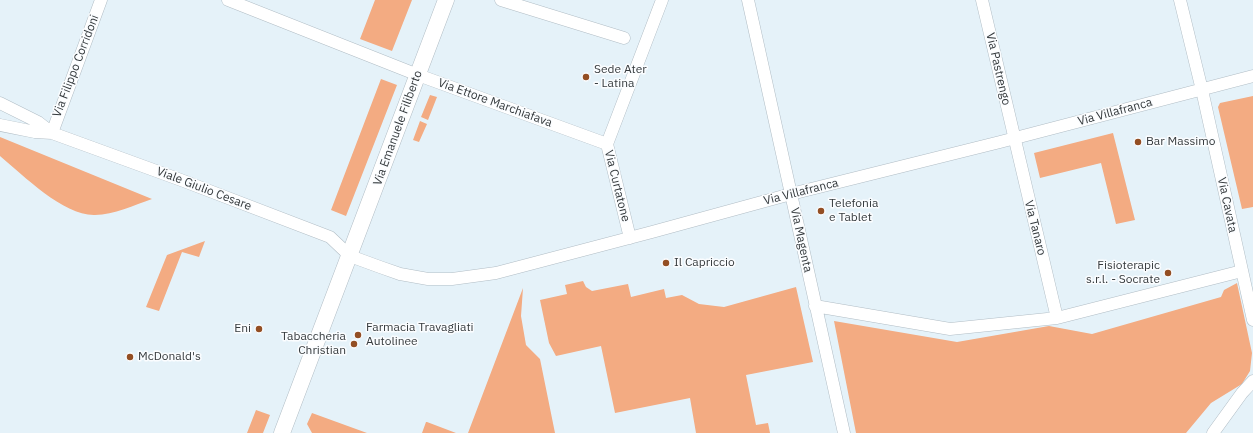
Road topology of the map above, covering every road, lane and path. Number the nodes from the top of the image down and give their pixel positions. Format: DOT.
graph roads {
  1 [pos="102,0"];
  2 [pos="228,0"];
  3 [pos="446,0"];
  4 [pos="502,0"];
  5 [pos="662,0"];
  6 [pos="748,0"];
  7 [pos="982,0"];
  8 [pos="1180,0"];
  9 [pos="624,38"];
  10 [pos="418,75"];
  11 [pos="1253,76"];
  12 [pos="1202,90"];
  13 [pos="0,103"];
  14 [pos="0,125"];
  15 [pos="52,133"];
  16 [pos="1014,139"];
  17 [pos="607,144"];
  18 [pos="791,194"];
  19 [pos="630,238"];
  20 [pos="350,256"];
  21 [pos="1242,271"];
  22 [pos="815,306"];
  23 [pos="1057,318"];
  24 [pos="1253,320"];
  25 [pos="1253,381"];
  26 [pos="282,433"];
  27 [pos="844,433"];
  28 [pos="1213,433"];
  1 -- 15 [label="street, Via Filippo Corridoni"];
  2 -- 10 [label="street, Via Ettore Marchiafava"];
  3 -- 10 [label="main road, Via Emanuele Filiberto"];
  4 -- 9 [label="street"];
  5 -- 17 [label="street, Via Curtatone"];
  6 -- 18 [label="street, Via Magenta"];
  7 -- 16 [label="street, Via Pastrengo"];
  8 -- 12 [label="street, Via Cavata"];
  10 -- 17 [label="street, Via Ettore Marchiafava"];
  10 -- 20 [label="main road, Via Emanuele Filiberto"];
  11 -- 12 [label="street, Via Villafranca"];
  12 -- 16 [label="street, Via Villafranca"];
  12 -- 21 [label="street, Via Cavata"];
  13 -- 15 [label="street, Viale Giulio Cesare"];
  14 -- 15 [label="street, Viale Giulio Cesare"];
  15 -- 20 [label="street, Viale Giulio Cesare"];
  16 -- 18 [label="street, Via Villafranca"];
  16 -- 23 [label="street, Via Tanaro"];
  17 -- 19 [label="street, Via Curtatone"];
  18 -- 19 [label="street, Via Villafranca"];
  18 -- 22 [label="street, Via Magenta"];
  19 -- 20 [label="street, Via Villafranca"];
  20 -- 26 [label="main road, Via Emanuele Filiberto"];
  21 -- 23 [label="street"];
  21 -- 24 [label="street, Via Cavata"];
  22 -- 23 [label="street"];
  22 -- 27 [label="street, Via Magenta"];
  25 -- 28 [label="street"];
}
